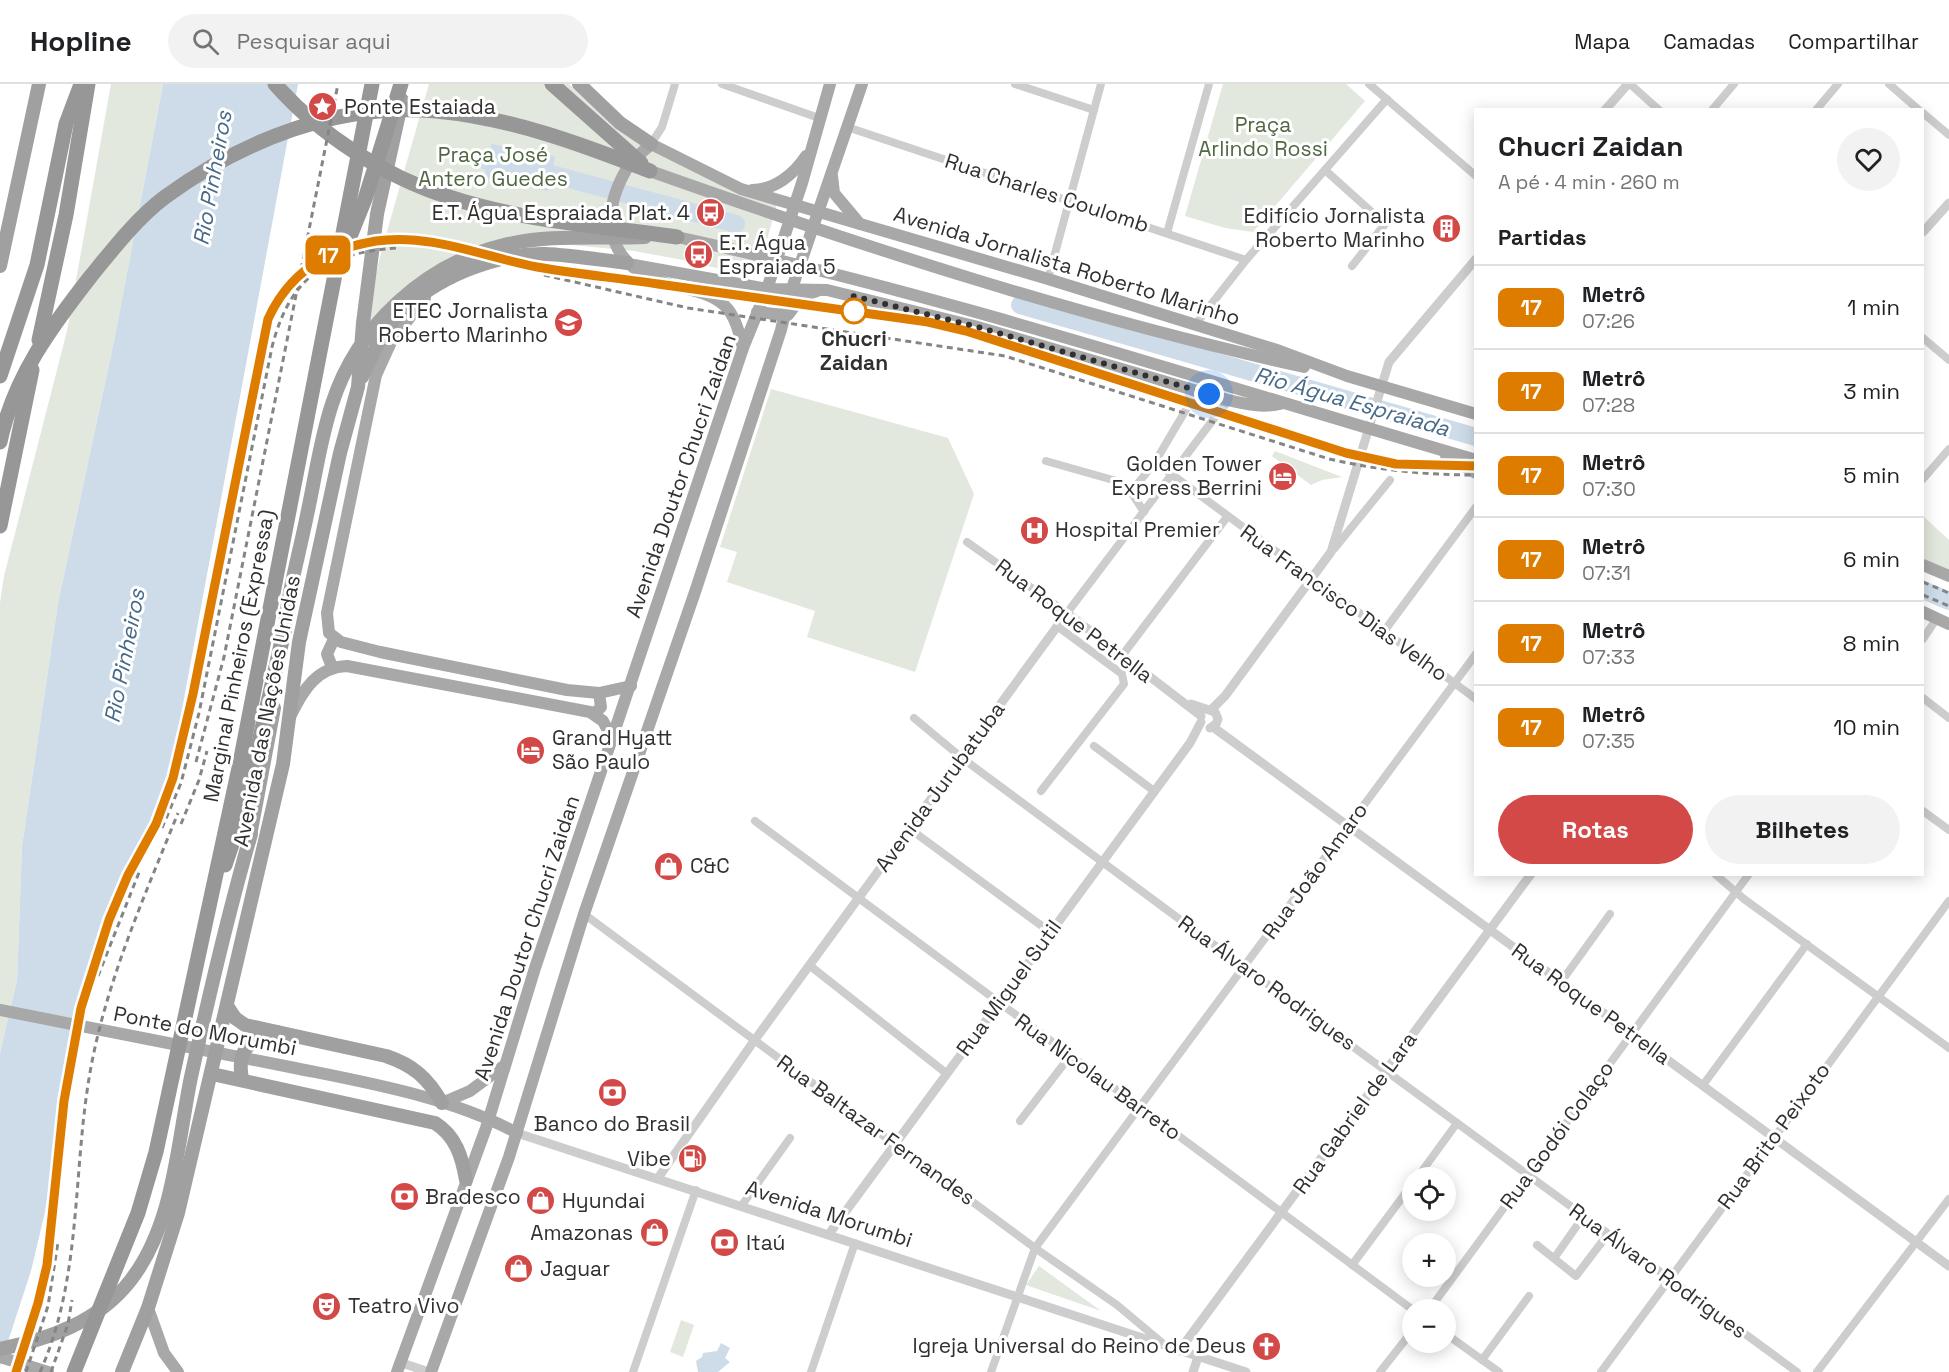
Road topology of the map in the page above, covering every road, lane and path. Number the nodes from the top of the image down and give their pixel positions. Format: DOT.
graph roads {
  1 [pos="39,84"];
  2 [pos="81,84"];
  3 [pos="88,84"];
  4 [pos="275,84"];
  5 [pos="372,84"];
  6 [pos="401,84"];
  7 [pos="406,84"];
  8 [pos="552,84"];
  9 [pos="579,84"];
  10 [pos="675,84"];
  11 [pos="722,84"];
  12 [pos="830,84"];
  13 [pos="862,84"];
  14 [pos="1015,84"];
  15 [pos="1101,84"];
  16 [pos="1209,84"];
  17 [pos="1369,84"];
  18 [pos="1629,84"];
  19 [pos="1734,84"];
  20 [pos="1838,84"];
  21 [pos="1889,84"];
  22 [pos="1387,99"];
  23 [pos="1607,108"];
  24 [pos="1657,108"];
  25 [pos="1714,108"];
  26 [pos="1818,108"];
  27 [pos="1917,108"];
  28 [pos="1095,110"];
  29 [pos="1924,114"];
  30 [pos="819,118"];
  31 [pos="847,128"];
  32 [pos="1949,135"];
  33 [pos="651,144"];
  34 [pos="810,150"];
  35 [pos="833,167"];
  36 [pos="1325,170"];
  37 [pos="650,171"];
  38 [pos="1474,174"];
  39 [pos="741,189"];
  40 [pos="1068,199"];
  41 [pos="1949,203"];
  42 [pos="794,205"];
  43 [pos="817,212"];
  44 [pos="861,225"];
  45 [pos="1924,231"];
  46 [pos="1167,233"];
  47 [pos="677,237"];
  48 [pos="1246,260"];
  49 [pos="1474,260"];
  50 [pos="627,263"];
  51 [pos="0,266"];
  52 [pos="1352,266"];
  53 [pos="337,267"];
  54 [pos="1048,279"];
  55 [pos="434,288"];
  56 [pos="792,288"];
  57 [pos="767,289"];
  58 [pos="827,290"];
  59 [pos="757,312"];
  60 [pos="784,315"];
  61 [pos="1195,325"];
  62 [pos="781,330"];
  63 [pos="1924,339"];
  64 [pos="743,348"];
  65 [pos="1949,360"];
  66 [pos="0,376"];
  67 [pos="1347,376"];
  68 [pos="358,387"];
  69 [pos="1197,391"];
  70 [pos="1379,392"];
  71 [pos="1231,394"];
  72 [pos="1474,414"];
  73 [pos="1371,423"];
  74 [pos="0,441"];
  75 [pos="1427,446"];
  76 [pos="1949,448"];
  77 [pos="1474,459"];
  78 [pos="1046,461"];
  79 [pos="1155,462"];
  80 [pos="1474,472"];
  81 [pos="1172,474"];
  82 [pos="1924,478"];
  83 [pos="1390,480"];
  84 [pos="1131,492"];
  85 [pos="1474,510"];
  86 [pos="1144,512"];
  87 [pos="1227,517"];
  88 [pos="0,526"];
  89 [pos="967,542"];
  90 [pos="1331,552"];
  91 [pos="1924,565"];
  92 [pos="1949,576"];
  93 [pos="1312,579"];
  94 [pos="1924,612"];
  95 [pos="1066,613"];
  96 [pos="1937,618"];
  97 [pos="285,622"];
  98 [pos="1949,624"];
  99 [pos="1057,626"];
  100 [pos="1385,630"];
  101 [pos="1924,638"];
  102 [pos="334,639"];
  103 [pos="299,642"];
  104 [pos="1121,657"];
  105 [pos="1474,657"];
  106 [pos="332,667"];
  107 [pos="1454,683"];
  108 [pos="631,686"];
  109 [pos="599,693"];
  110 [pos="1474,698"];
  111 [pos="1924,699"];
  112 [pos="594,714"];
  113 [pos="291,716"];
  114 [pos="914,718"];
  115 [pos="1949,718"];
  116 [pos="1210,719"];
  117 [pos="613,740"];
  118 [pos="1094,746"];
  119 [pos="962,758"];
  120 [pos="1041,791"];
  121 [pos="1154,791"];
  122 [pos="1924,812"];
  123 [pos="755,821"];
  124 [pos="1348,826"];
  125 [pos="909,829"];
  126 [pos="1949,830"];
  127 [pos="249,841"];
  128 [pos="1102,861"];
  129 [pos="1530,876"];
  130 [pos="1717,876"];
  131 [pos="1748,876"];
  132 [pos="1737,892"];
  133 [pos="210,897"];
  134 [pos="858,899"];
  135 [pos="1949,901"];
  136 [pos="584,914"];
  137 [pos="1610,914"];
  138 [pos="1491,930"];
  139 [pos="1050,932"];
  140 [pos="1807,945"];
  141 [pos="809,965"];
  142 [pos="1244,967"];
  143 [pos="1561,981"];
  144 [pos="1878,996"];
  145 [pos="998,1003"];
  146 [pos="227,1006"];
  147 [pos="0,1010"];
  148 [pos="277,1032"];
  149 [pos="1632,1033"];
  150 [pos="754,1041"];
  151 [pos="1949,1048"];
  152 [pos="1070,1056"];
  153 [pos="506,1064"];
  154 [pos="1387,1069"];
  155 [pos="946,1073"];
  156 [pos="212,1074"];
  157 [pos="242,1079"];
  158 [pos="1703,1085"];
  159 [pos="402,1092"];
  160 [pos="442,1103"];
  161 [pos="1141,1107"];
  162 [pos="489,1119"];
  163 [pos="1020,1121"];
  164 [pos="1457,1124"];
  165 [pos="517,1133"];
  166 [pos="1774,1137"];
  167 [pos="790,1138"];
  168 [pos="895,1144"];
  169 [pos="1425,1167"];
  170 [pos="1527,1174"];
  171 [pos="658,1178"];
  172 [pos="466,1180"];
  173 [pos="696,1190"];
  174 [pos="1402,1198"];
  175 [pos="1949,1199"];
  176 [pos="742,1205"];
  177 [pos="1282,1213"];
  178 [pos="1583,1217"];
  179 [pos="829,1234"];
  180 [pos="1608,1234"];
  181 [pos="1916,1242"];
  182 [pos="855,1243"];
  183 [pos="1537,1245"];
  184 [pos="1035,1248"];
  185 [pos="1555,1257"];
  186 [pos="1352,1265"];
  187 [pos="1949,1266"];
  188 [pos="1670,1278"];
  189 [pos="1529,1296"];
  190 [pos="1016,1297"];
  191 [pos="1437,1299"];
  192 [pos="1402,1302"];
  193 [pos="148,1308"];
  194 [pos="1456,1341"];
  195 [pos="1402,1344"];
  196 [pos="1167,1346"];
  197 [pos="0,1349"];
  198 [pos="1179,1351"];
  199 [pos="0,1357"];
  200 [pos="1198,1357"];
  201 [pos="1482,1360"];
  202 [pos="398,1367"];
  203 [pos="48,1372"];
  204 [pos="74,1372"];
  205 [pos="122,1372"];
  206 [pos="178,1372"];
  207 [pos="430,1372"];
  208 [pos="633,1372"];
  209 [pos="811,1372"];
  210 [pos="991,1372"];
  211 [pos="1193,1372"];
  212 [pos="1246,1372"];
  213 [pos="1380,1372"];
  214 [pos="1499,1372"];
  215 [pos="1601,1372"];
  216 [pos="1797,1372"];
  217 [pos="1818,1372"];
  1 -- 51 [label="highway"];
  2 -- 66 [label="highway"];
  3 -- 88 [label="highway"];
  4 -- 47 [label="highway"];
  5 -- 53 [label="highway, Marginal Pinheiros (Expressa)"];
  6 -- 53 [label="highway"];
  7 -- 68 [label="highway, Avenida das Nações Unidas"];
  8 -- 37 [label="highway"];
  9 -- 33 [label="highway"];
  10 -- 33 [label="street"];
  11 -- 30 [label="street"];
  12 -- 30 [label="main road, Avenida Doutor Chucri Zaidan"];
  13 -- 31 [label="main road"];
  14 -- 28 [label="street"];
  15 -- 28 [label="street"];
  16 -- 46 [label="street"];
  17 -- 22 [label="street"];
  18 -- 23 [label="street"];
  18 -- 24 [label="street"];
  19 -- 25 [label="street"];
  20 -- 26 [label="street"];
  21 -- 27 [label="street"];
  22 -- 36 [label="street"];
  22 -- 38 [label="street"];
  28 -- 40 [label="street"];
  29 -- 32 [label="street"];
  30 -- 34 [label="main road, Avenida Doutor Chucri Zaidan"];
  31 -- 35 [label="main road"];
  31 -- 40 [label="street, Rua Charles Coulomb"];
  33 -- 39 [label="main road, Avenida Jornalista Roberto Marinho"];
  33 -- 50 [label="main road"];
  34 -- 39 [label="main road"];
  34 -- 42 [label="main road, Avenida Doutor Chucri Zaidan"];
  35 -- 43 [label="main road"];
  35 -- 44 [label="main road"];
  36 -- 48 [label="street"];
  36 -- 52 [label="street"];
  37 -- 67 [label="main road"];
  37 -- 74 [label="highway"];
  39 -- 42 [label="main road, Avenida Jornalista Roberto Marinho"];
  40 -- 46 [label="street, Rua Charles Coulomb"];
  40 -- 54 [label="street"];
  41 -- 45 [label="street"];
  42 -- 43 [label="main road, Avenida Jornalista Roberto Marinho"];
  42 -- 57 [label="main road, Avenida Doutor Chucri Zaidan"];
  43 -- 44 [label="main road, Avenida Jornalista Roberto Marinho"];
  43 -- 56 [label="main road"];
  44 -- 54 [label="main road, Avenida Jornalista Roberto Marinho"];
  46 -- 48 [label="street, Rua Charles Coulomb"];
  47 -- 71 [label="main road"];
  47 -- 97 [label="highway"];
  48 -- 61 [label="street"];
  49 -- 70 [label="street, Rua Miguel Sutil"];
  50 -- 55 [label="highway"];
  50 -- 57 [label="main road"];
  50 -- 64 [label="main road"];
  53 -- 133 [label="highway, Marginal Pinheiros (Expressa)"];
  54 -- 61 [label="main road, Avenida Jornalista Roberto Marinho"];
  55 -- 68 [label="highway"];
  55 -- 102 [label="main road"];
  56 -- 57 [label="main road"];
  56 -- 58 [label="main road"];
  56 -- 60 [label="main road"];
  57 -- 59 [label="main road, Avenida Doutor Chucri Zaidan"];
  58 -- 62 [label="main road"];
  58 -- 69 [label="main road"];
  59 -- 60 [label="main road"];
  59 -- 64 [label="main road, Avenida Doutor Chucri Zaidan"];
  60 -- 62 [label="main road"];
  61 -- 67 [label="main road, Avenida Jornalista Roberto Marinho"];
  62 -- 136 [label="main road"];
  63 -- 65 [label="street"];
  64 -- 108 [label="main road, Avenida Doutor Chucri Zaidan"];
  67 -- 70 [label="main road, Avenida Jornalista Roberto Marinho"];
  68 -- 103 [label="highway, Avenida das Nações Unidas"];
  69 -- 71 [label="main road"];
  69 -- 79 [label="street"];
  70 -- 72 [label="main road, Avenida Jornalista Roberto Marinho"];
  70 -- 73 [label="street, Rua Miguel Sutil"];
  71 -- 73 [label="main road"];
  71 -- 81 [label="street, Avenida Jurubatuba"];
  73 -- 75 [label="main road"];
  73 -- 90 [label="street, Rua Miguel Sutil"];
  75 -- 77 [label="main road"];
  75 -- 80 [label="main road"];
  76 -- 82 [label="street"];
  78 -- 84 [label="street"];
  79 -- 81 [label="street, Rua Francisco Dias Velho"];
  79 -- 84 [label="street"];
  81 -- 86 [label="street, Avenida Jurubatuba"];
  81 -- 87 [label="street, Rua Francisco Dias Velho"];
  83 -- 90 [label="street, Rua Miguel Sutil"];
  84 -- 86 [label="street"];
  85 -- 100 [label="street"];
  86 -- 95 [label="street, Avenida Jurubatuba"];
  87 -- 93 [label="street, Rua Francisco Dias Velho"];
  87 -- 104 [label="street"];
  89 -- 95 [label="street, Rua Roque Petrella"];
  90 -- 93 [label="street, Rua Miguel Sutil"];
  91 -- 92 [label="main road"];
  93 -- 100 [label="street, Rua Francisco Dias Velho"];
  93 -- 116 [label="street, Rua Miguel Sutil"];
  94 -- 96 [label="main road"];
  95 -- 99 [label="street, Avenida Jurubatuba"];
  95 -- 104 [label="street, Rua Roque Petrella"];
  96 -- 98 [label="main road"];
  96 -- 101 [label="street"];
  97 -- 127 [label="highway"];
  97 -- 133 [label="highway"];
  99 -- 119 [label="street, Avenida Jurubatuba"];
  99 -- 120 [label="street"];
  100 -- 107 [label="street, Rua Francisco Dias Velho"];
  102 -- 106 [label="main road"];
  102 -- 109 [label="main road"];
  103 -- 113 [label="highway, Avenida das Nações Unidas"];
  103 -- 127 [label="highway"];
  104 -- 116 [label="street, Rua Roque Petrella"];
  105 -- 107 [label="street, Rua João Amaro"];
  106 -- 112 [label="main road"];
  106 -- 113 [label="main road"];
  107 -- 110 [label="street, Rua Francisco Dias Velho"];
  107 -- 124 [label="street, Rua João Amaro"];
  108 -- 109 [label="main road"];
  108 -- 117 [label="main road, Avenida Doutor Chucri Zaidan"];
  109 -- 112 [label="main road"];
  111 -- 115 [label="street"];
  112 -- 117 [label="main road"];
  113 -- 146 [label="highway, Avenida das Nações Unidas"];
  114 -- 119 [label="street, Rua Álvaro Rodrigues"];
  116 -- 121 [label="street, Rua Miguel Sutil"];
  116 -- 124 [label="street, Rua Roque Petrella"];
  117 -- 153 [label="main road, Avenida Doutor Chucri Zaidan"];
  118 -- 121 [label="street"];
  119 -- 125 [label="street, Avenida Jurubatuba"];
  119 -- 128 [label="street, Rua Álvaro Rodrigues"];
  121 -- 128 [label="street, Rua Miguel Sutil"];
  122 -- 126 [label="street"];
  123 -- 134 [label="street, Rua Nicolau Barreto"];
  124 -- 138 [label="street, Rua Roque Petrella"];
  124 -- 142 [label="street, Rua João Amaro"];
  125 -- 134 [label="street, Avenida Jurubatuba"];
  125 -- 139 [label="street"];
  127 -- 197 [label="highway"];
  128 -- 139 [label="street, Rua Miguel Sutil"];
  128 -- 142 [label="street, Rua Álvaro Rodrigues"];
  129 -- 138 [label="street, Rua Gabriel de Lara"];
  130 -- 132 [label="street"];
  131 -- 132 [label="street, Rua Godói Colaço"];
  132 -- 140 [label="street"];
  132 -- 149 [label="street, Rua Godói Colaço"];
  133 -- 204 [label="highway, Marginal Pinheiros (Expressa)"];
  134 -- 141 [label="street, Avenida Jurubatuba"];
  134 -- 145 [label="street, Rua Nicolau Barreto"];
  135 -- 144 [label="street, Rua Brito Peixoto"];
  136 -- 150 [label="street, Rua Baltazar Fernandes"];
  136 -- 165 [label="main road"];
  137 -- 143 [label="street"];
  138 -- 143 [label="street, Rua Roque Petrella"];
  138 -- 154 [label="street, Rua Gabriel de Lara"];
  139 -- 145 [label="street, Rua Miguel Sutil"];
  140 -- 144 [label="street"];
  140 -- 158 [label="street"];
  141 -- 150 [label="street, Avenida Jurubatuba"];
  141 -- 155 [label="street"];
  142 -- 154 [label="street, Rua Álvaro Rodrigues"];
  142 -- 161 [label="street, Rua João Amaro"];
  143 -- 149 [label="street, Rua Roque Petrella"];
  144 -- 151 [label="street"];
  144 -- 166 [label="street, Rua Brito Peixoto"];
  145 -- 152 [label="street, Rua Nicolau Barreto"];
  145 -- 155 [label="street, Rua Miguel Sutil"];
  146 -- 148 [label="highway"];
  146 -- 156 [label="highway, Avenida das Nações Unidas"];
  147 -- 159 [label="main road, Ponte do Morumbi"];
  148 -- 157 [label="highway"];
  148 -- 160 [label="highway"];
  149 -- 158 [label="street, Rua Roque Petrella"];
  149 -- 170 [label="street, Rua Godói Colaço"];
  150 -- 168 [label="street, Rua Baltazar Fernandes"];
  150 -- 171 [label="street, Avenida Jurubatuba"];
  152 -- 161 [label="street, Rua Nicolau Barreto"];
  152 -- 163 [label="street"];
  153 -- 160 [label="main road"];
  153 -- 162 [label="main road, Avenida Doutor Chucri Zaidan"];
  154 -- 164 [label="street, Rua Álvaro Rodrigues"];
  154 -- 177 [label="street, Rua Gabriel de Lara"];
  155 -- 168 [label="street, Rua Miguel Sutil"];
  156 -- 157 [label="highway"];
  156 -- 193 [label="highway, Avenida das Nações Unidas"];
  157 -- 172 [label="highway"];
  158 -- 166 [label="street, Rua Roque Petrella"];
  159 -- 160 [label="main road, Avenida Morumbi"];
  160 -- 162 [label="main road, Avenida Morumbi"];
  161 -- 177 [label="street, Rua Nicolau Barreto"];
  161 -- 184 [label="street, Rua João Amaro"];
  162 -- 165 [label="main road, Avenida Morumbi"];
  162 -- 172 [label="main road, Avenida Doutor Chucri Zaidan"];
  164 -- 169 [label="street"];
  164 -- 170 [label="street, Rua Álvaro Rodrigues"];
  165 -- 171 [label="street, Avenida Morumbi"];
  165 -- 207 [label="main road"];
  166 -- 181 [label="street, Rua Roque Petrella"];
  166 -- 188 [label="street, Rua Brito Peixoto"];
  167 -- 176 [label="street"];
  168 -- 179 [label="street, Rua Miguel Sutil"];
  168 -- 184 [label="street, Rua Baltazar Fernandes"];
  170 -- 178 [label="street, Rua Álvaro Rodrigues"];
  170 -- 191 [label="street, Rua Godói Colaço"];
  171 -- 173 [label="street, Avenida Morumbi"];
  172 -- 202 [label="main road, Avenida Doutor Chucri Zaidan"];
  173 -- 176 [label="street, Avenida Morumbi"];
  173 -- 208 [label="street"];
  174 -- 186 [label="street"];
  175 -- 181 [label="street"];
  176 -- 179 [label="street, Avenida Morumbi"];
  177 -- 186 [label="street, Rua Nicolau Barreto"];
  177 -- 198 [label="street, Rua Gabriel de Lara"];
  178 -- 180 [label="street, Rua Álvaro Rodrigues"];
  178 -- 185 [label="street"];
  179 -- 182 [label="street, Avenida Morumbi"];
  180 -- 185 [label="street"];
  180 -- 188 [label="street, Rua Álvaro Rodrigues"];
  181 -- 187 [label="street, Rua Roque Petrella"];
  181 -- 217 [label="street"];
  182 -- 190 [label="street, Avenida Morumbi"];
  182 -- 209 [label="street"];
  183 -- 185 [label="street"];
  184 -- 190 [label="street, Rua João Amaro"];
  184 -- 196 [label="street, Rua Baltazar Fernandes"];
  186 -- 192 [label="street, Rua Nicolau Barreto"];
  188 -- 215 [label="street, Rua Brito Peixoto"];
  188 -- 216 [label="street, Rua Álvaro Rodrigues"];
  189 -- 201 [label="street"];
  190 -- 196 [label="street, Avenida Morumbi"];
  190 -- 210 [label="street, Rua João Amaro"];
  193 -- 205 [label="highway, Avenida das Nações Unidas"];
  193 -- 206 [label="main road"];
  194 -- 201 [label="street"];
  195 -- 213 [label="street"];
  196 -- 198 [label="street, Avenida Morumbi"];
  198 -- 200 [label="street, Avenida Morumbi"];
  199 -- 203 [label="main road"];
  200 -- 211 [label="street"];
  200 -- 212 [label="street, Avenida Morumbi"];
  201 -- 214 [label="street"];
  202 -- 207 [label="street"];
}
